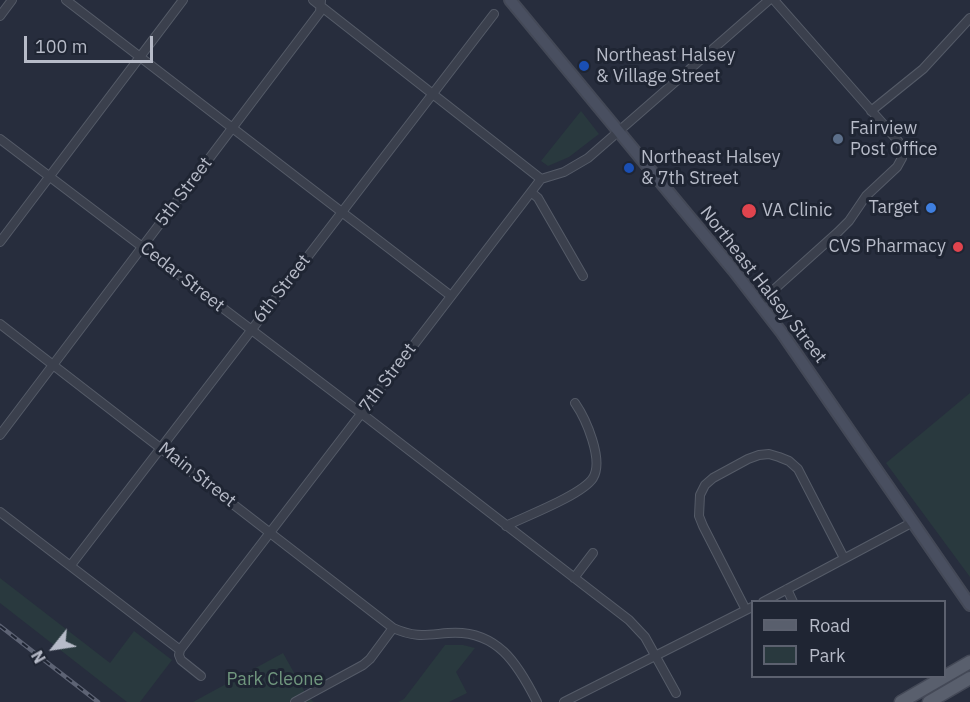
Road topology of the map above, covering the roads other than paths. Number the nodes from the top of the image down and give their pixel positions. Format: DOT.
graph roads {
  1 [pos="12,0"];
  2 [pos="66,0"];
  3 [pos="183,0"];
  4 [pos="510,0"];
  5 [pos="769,0"];
  6 [pos="774,0"];
  7 [pos="318,2"];
  8 [pos="494,14"];
  9 [pos="0,16"];
  10 [pos="970,18"];
  11 [pos="140,57"];
  12 [pos="432,93"];
  13 [pos="871,111"];
  14 [pos="233,128"];
  15 [pos="619,132"];
  16 [pos="0,139"];
  17 [pos="49,176"];
  18 [pos="541,179"];
  19 [pos="531,192"];
  20 [pos="342,212"];
  21 [pos="0,242"];
  22 [pos="143,246"];
  23 [pos="583,276"];
  24 [pos="451,296"];
  25 [pos="759,303"];
  26 [pos="0,324"];
  27 [pos="251,330"];
  28 [pos="54,365"];
  29 [pos="575,403"];
  30 [pos="362,412"];
  31 [pos="0,435"];
  32 [pos="161,447"];
  33 [pos="0,512"];
  34 [pos="913,522"];
  35 [pos="506,526"];
  36 [pos="271,532"];
  37 [pos="593,553"];
  38 [pos="844,558"];
  39 [pos="71,565"];
  40 [pos="574,578"];
  41 [pos="787,589"];
  42 [pos="767,600"];
  43 [pos="792,600"];
  44 [pos="970,605"];
  45 [pos="749,609"];
  46 [pos="393,628"];
  47 [pos="180,650"];
  48 [pos="656,656"];
  49 [pos="970,662"];
  50 [pos="201,676"];
  51 [pos="946,676"];
  52 [pos="942,678"];
  53 [pos="970,678"];
  54 [pos="676,693"];
  55 [pos="295,702"];
  56 [pos="537,702"];
  57 [pos="564,702"];
  58 [pos="901,702"];
  59 [pos="929,702"];
  1 -- 9 [label="street"];
  2 -- 11 [label="street"];
  3 -- 11 [label="street"];
  4 -- 15 [label="main road, Northeast Halsey Street"];
  5 -- 15 [label="street"];
  6 -- 13 [label="street"];
  7 -- 12 [label="street"];
  7 -- 14 [label="street, 5th Street"];
  8 -- 12 [label="street, 6th Street"];
  10 -- 13 [label="street"];
  11 -- 14 [label="street"];
  11 -- 17 [label="street"];
  12 -- 18 [label="street"];
  12 -- 20 [label="street, 6th Street"];
  13 -- 25 [label="street"];
  14 -- 20 [label="street"];
  14 -- 22 [label="street, 5th Street"];
  15 -- 18 [label="street"];
  15 -- 25 [label="main road, Northeast Halsey Street"];
  16 -- 17 [label="street, Cedar Street"];
  17 -- 21 [label="street"];
  17 -- 22 [label="street, Cedar Street"];
  18 -- 19 [label="street, 7th Street"];
  19 -- 23 [label="street"];
  19 -- 24 [label="street, 7th Street"];
  20 -- 24 [label="street"];
  20 -- 27 [label="street, 6th Street"];
  22 -- 27 [label="street, Cedar Street"];
  22 -- 28 [label="street, 5th Street"];
  24 -- 30 [label="street, 7th Street"];
  25 -- 34 [label="main road, Northeast Halsey Street"];
  26 -- 28 [label="street, Main Street"];
  27 -- 30 [label="street, Cedar Street"];
  27 -- 32 [label="street, 6th Street"];
  28 -- 31 [label="street, 5th Street"];
  28 -- 32 [label="street, Main Street"];
  29 -- 35 [label="street"];
  30 -- 35 [label="street, Cedar Street"];
  30 -- 36 [label="street, 7th Street"];
  32 -- 36 [label="street, Main Street"];
  32 -- 39 [label="street, 6th Street"];
  33 -- 39 [label="street"];
  34 -- 38 [label="street"];
  34 -- 44 [label="main road, Northeast Halsey Street"];
  35 -- 40 [label="street, Cedar Street"];
  36 -- 46 [label="street, Main Street"];
  36 -- 47 [label="street, 7th Street"];
  37 -- 40 [label="street"];
  38 -- 41 [label="street"];
  38 -- 45 [label="street"];
  39 -- 47 [label="street"];
  40 -- 48 [label="street, Cedar Street"];
  41 -- 42 [label="street"];
  41 -- 43 [label="street"];
  45 -- 48 [label="street"];
  46 -- 55 [label="street"];
  46 -- 56 [label="street"];
  47 -- 50 [label="street"];
  48 -- 54 [label="street, Cedar Street"];
  48 -- 57 [label="street"];
  49 -- 51 [label="main road"];
  52 -- 58 [label="main road"];
  53 -- 59 [label="main road"];
}
